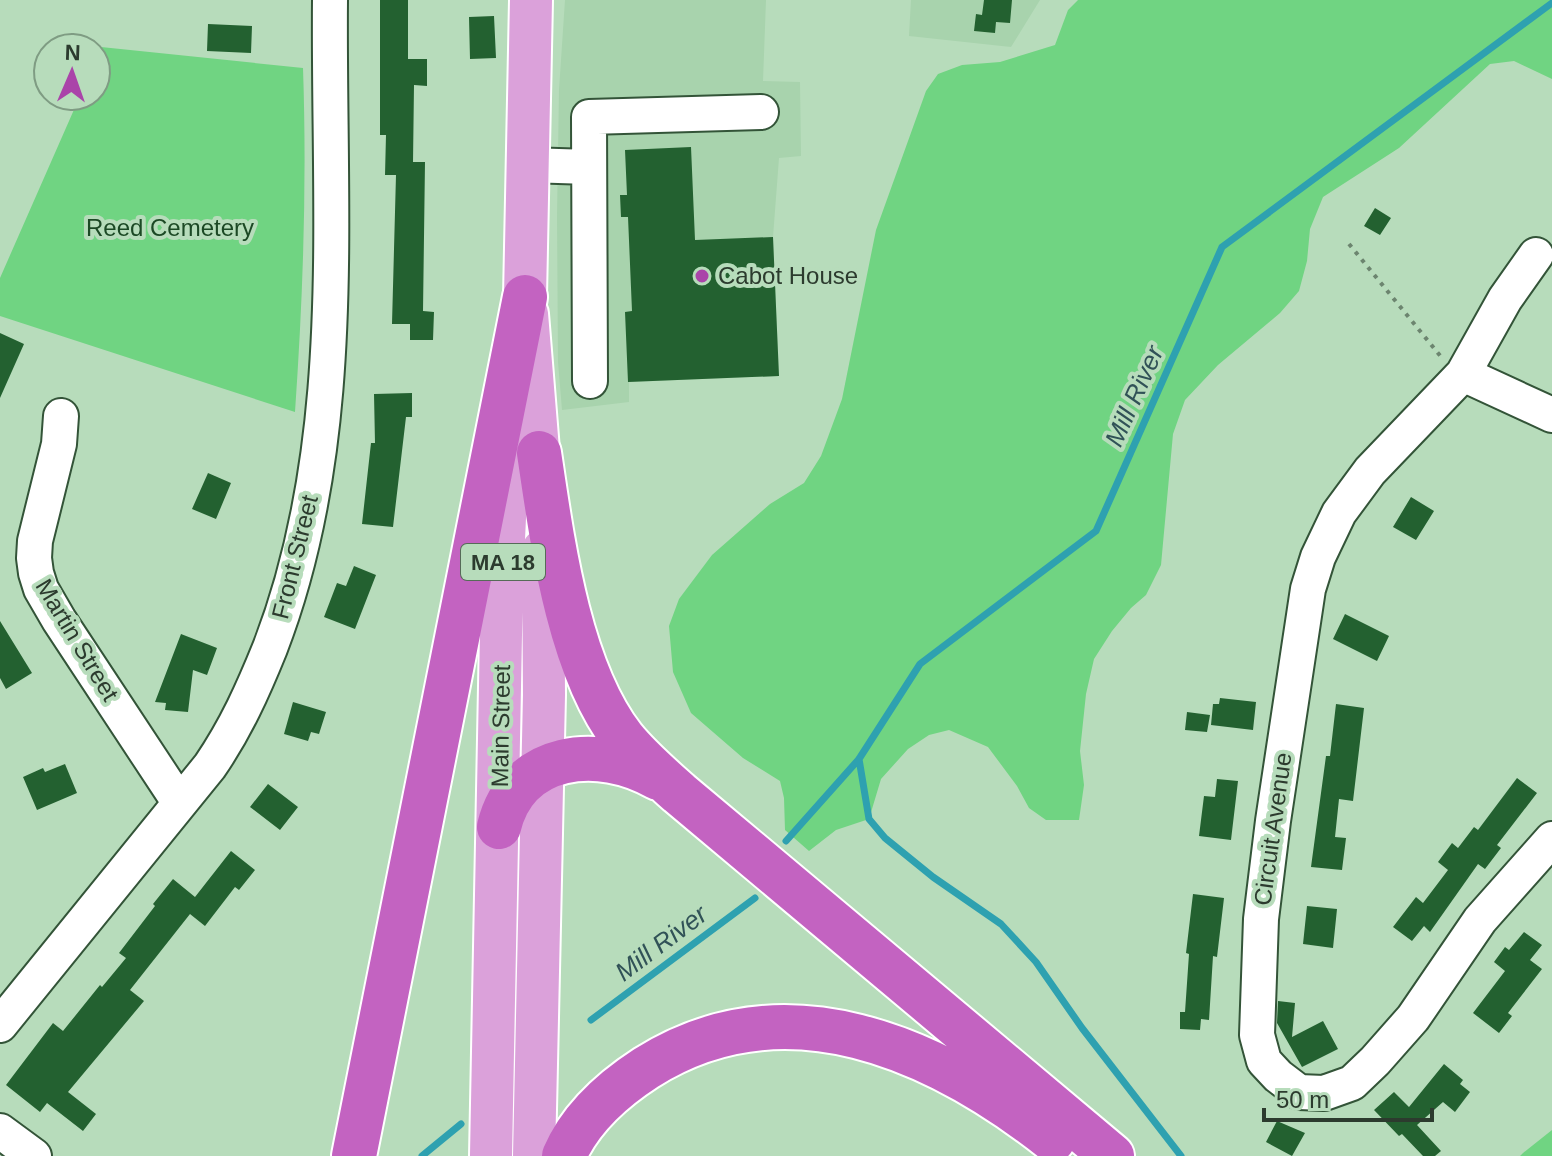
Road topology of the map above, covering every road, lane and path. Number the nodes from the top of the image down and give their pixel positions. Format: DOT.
graph roads {
  1 [pos="330,0"];
  2 [pos="532,3"];
  3 [pos="761,112"];
  4 [pos="528,165"];
  5 [pos="589,167"];
  6 [pos="1349,244"];
  7 [pos="1536,255"];
  8 [pos="525,297"];
  9 [pos="1463,374"];
  10 [pos="590,381"];
  11 [pos="1552,415"];
  12 [pos="61,416"];
  13 [pos="539,453"];
  14 [pos="543,768"];
  15 [pos="679,793"];
  16 [pos="179,802"];
  17 [pos="499,827"];
  18 [pos="1552,839"];
  19 [pos="0,1025"];
  20 [pos="0,1131"];
  21 [pos="34,1156"];
  22 [pos="354,1156"];
  23 [pos="491,1156"];
  24 [pos="534,1156"];
  25 [pos="564,1156"];
  26 [pos="1071,1156"];
  27 [pos="1112,1156"];
  1 -- 16 [label="street, Front Street"];
  2 -- 4 [label="main road, Main Street / MA 18"];
  3 -- 5 [label="street"];
  4 -- 5 [label="street"];
  4 -- 8 [label="main road, Main Street / MA 18"];
  5 -- 10 [label="street"];
  6 -- 9 [label="path"];
  7 -- 9 [label="street, Circuit Avenue"];
  8 -- 13 [label="main road, Main Street / MA 18"];
  8 -- 17 [label="main road, Main Street / MA 18"];
  8 -- 22 [label="highway"];
  9 -- 11 [label="street"];
  9 -- 18 [label="street, Circuit Avenue"];
  12 -- 16 [label="street, Martin Street"];
  13 -- 14 [label="main road, Main Street / MA 18"];
  13 -- 15 [label="highway"];
  14 -- 15 [label="highway"];
  14 -- 17 [label="highway"];
  14 -- 24 [label="main road, Main Street / MA 18"];
  15 -- 27 [label="highway"];
  16 -- 19 [label="street, Front Street"];
  17 -- 23 [label="main road, Main Street / MA 18"];
  20 -- 21 [label="street"];
  25 -- 26 [label="highway"];
}
